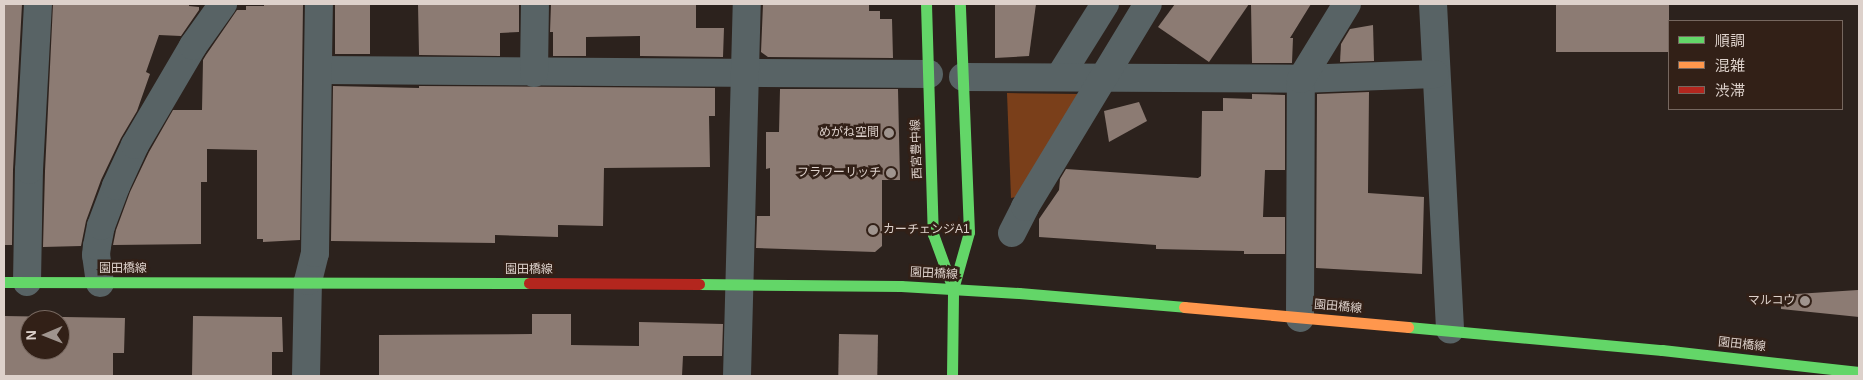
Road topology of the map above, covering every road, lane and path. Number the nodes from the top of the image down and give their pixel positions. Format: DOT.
graph roads {
  1 [pos="38,4"];
  2 [pos="223,4"];
  3 [pos="319,4"];
  4 [pos="535,4"];
  5 [pos="746,4"];
  6 [pos="926,4"];
  7 [pos="960,4"];
  8 [pos="1105,4"];
  9 [pos="1148,4"];
  10 [pos="1347,4"];
  11 [pos="1433,4"];
  12 [pos="318,70"];
  13 [pos="534,73"];
  14 [pos="745,74"];
  15 [pos="929,74"];
  16 [pos="1435,74"];
  17 [pos="1060,76"];
  18 [pos="963,77"];
  19 [pos="1105,77"];
  20 [pos="1301,79"];
  21 [pos="1012,234"];
  22 [pos="308,281"];
  23 [pos="15,282"];
  24 [pos="100,283"];
  25 [pos="740,285"];
  26 [pos="953,289"];
  27 [pos="1300,318"];
  28 [pos="1450,330"];
  29 [pos="1859,372"];
  30 [pos="306,376"];
  31 [pos="737,376"];
  32 [pos="952,376"];
  1 -- 23 [label="street"];
  2 -- 24 [label="street"];
  3 -- 12 [label="street"];
  4 -- 13 [label="street"];
  5 -- 14 [label="street"];
  6 -- 15 [label="street, 西宮豊中線"];
  7 -- 18 [label="street, 西宮豊中線"];
  8 -- 17 [label="street"];
  9 -- 19 [label="street"];
  10 -- 20 [label="street"];
  11 -- 16 [label="street"];
  12 -- 13 [label="street"];
  12 -- 22 [label="street"];
  13 -- 14 [label="street"];
  14 -- 15 [label="street"];
  14 -- 25 [label="street"];
  15 -- 26 [label="street, 西宮豊中線"];
  16 -- 20 [label="street"];
  16 -- 28 [label="street"];
  17 -- 18 [label="street"];
  17 -- 19 [label="street"];
  18 -- 26 [label="street, 西宮豊中線"];
  19 -- 20 [label="street"];
  19 -- 21 [label="street"];
  20 -- 27 [label="street"];
  22 -- 24 [label="street, 園田橋線"];
  22 -- 25 [label="street, 園田橋線"];
  22 -- 30 [label="street"];
  23 -- 24 [label="street, 園田橋線"];
  25 -- 26 [label="street, 園田橋線"];
  25 -- 31 [label="street"];
  26 -- 27 [label="street, 園田橋線"];
  26 -- 32 [label="street, 西宮豊中線"];
  27 -- 28 [label="street, 園田橋線"];
  28 -- 29 [label="street, 園田橋線"];
}
